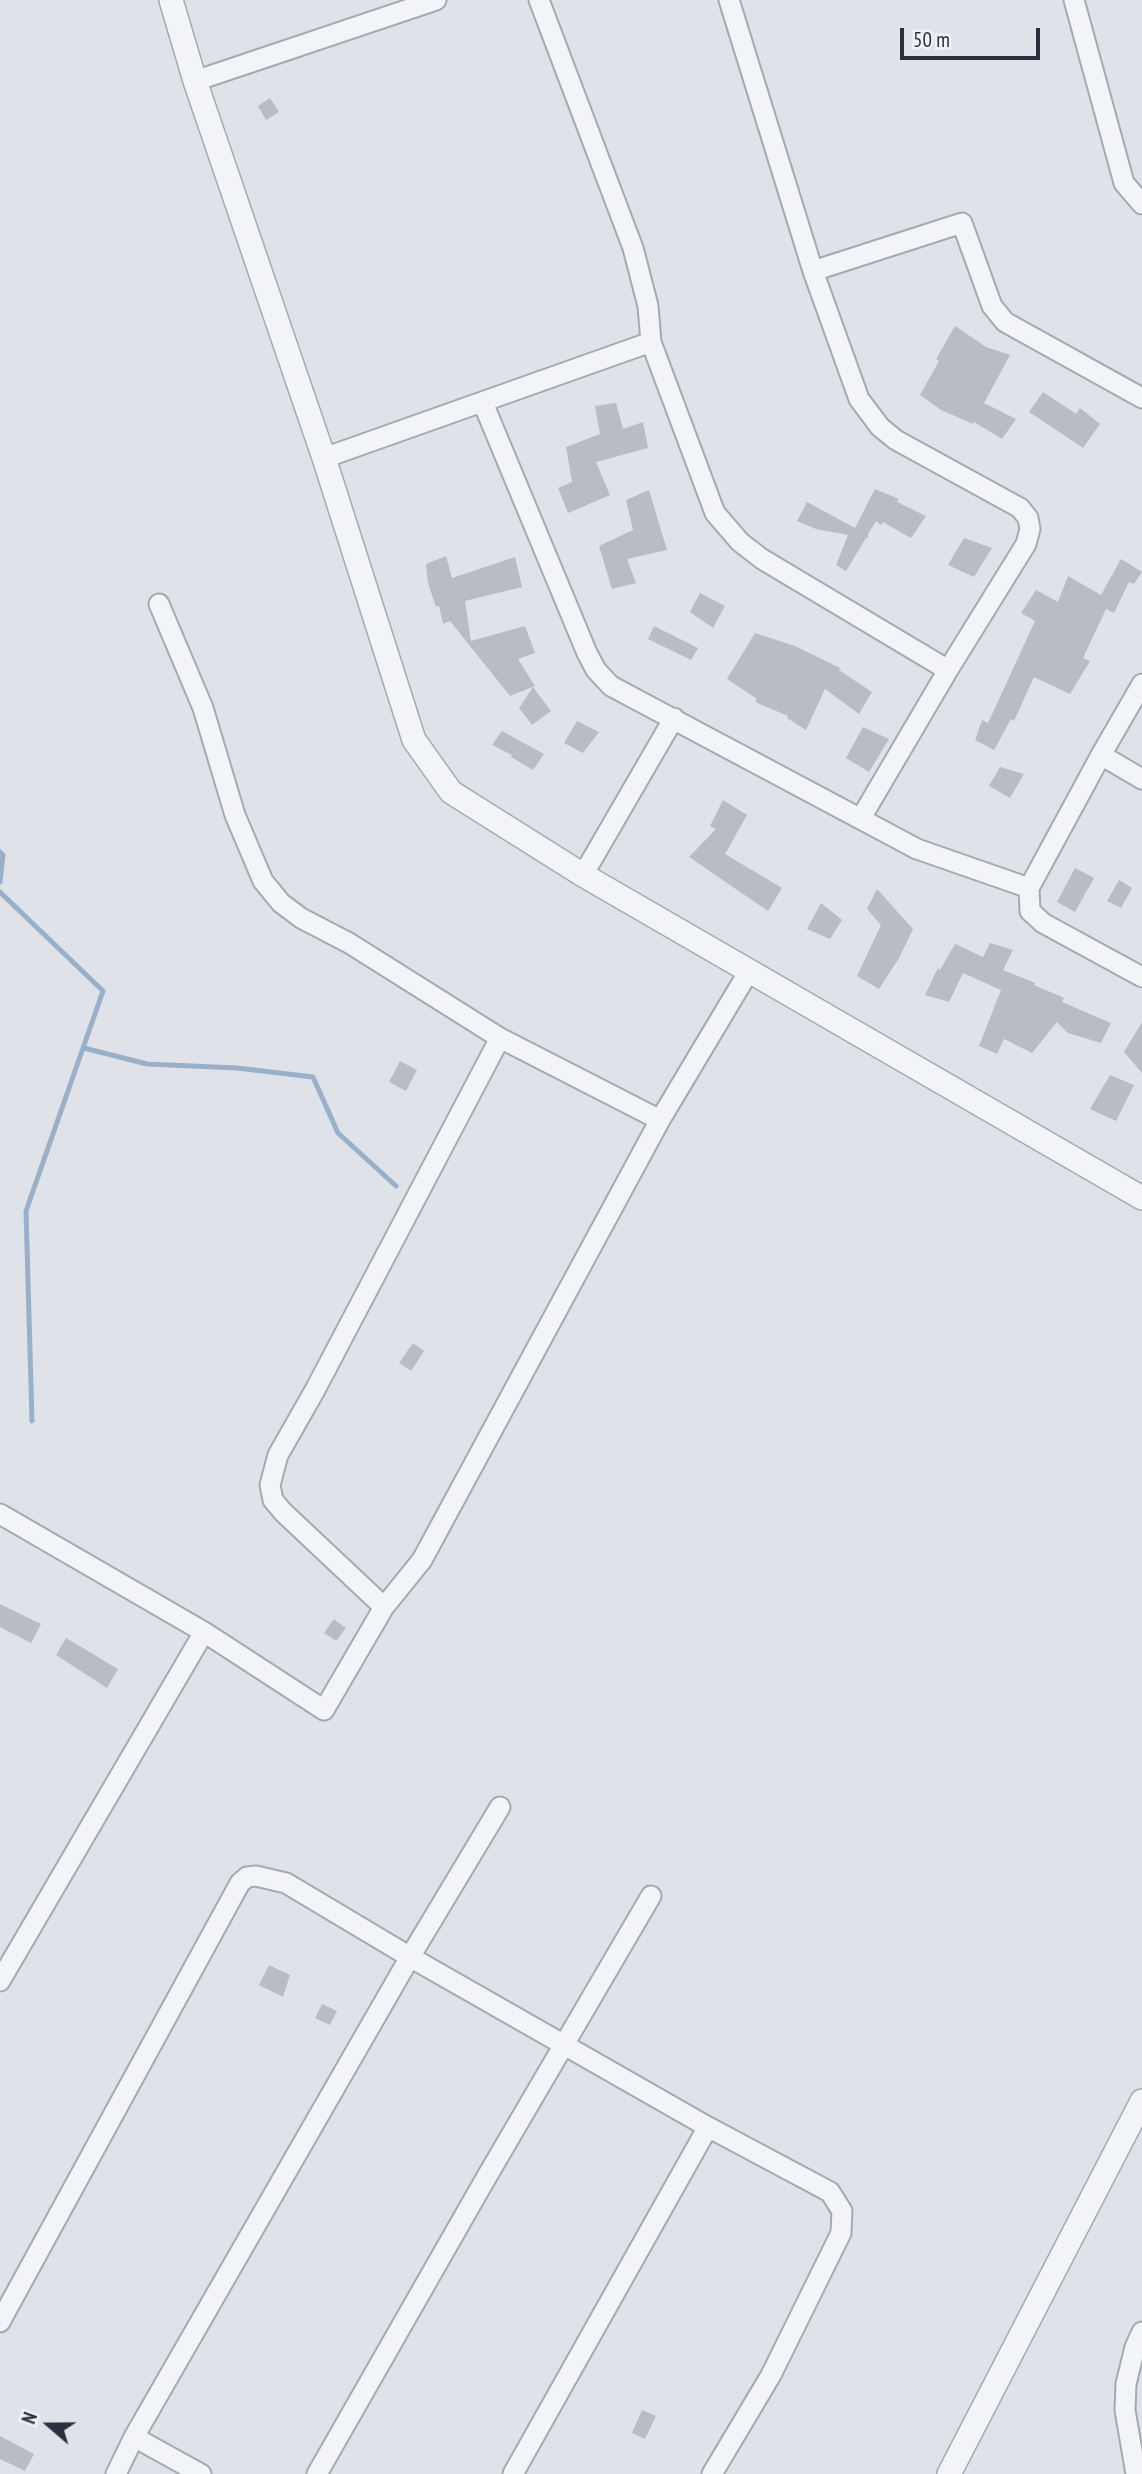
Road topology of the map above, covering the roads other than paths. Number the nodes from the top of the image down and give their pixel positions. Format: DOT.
graph roads {
  1 [pos="171,0"];
  2 [pos="436,0"];
  3 [pos="539,0"];
  4 [pos="729,0"];
  5 [pos="1074,0"];
  6 [pos="195,81"];
  7 [pos="1142,204"];
  8 [pos="813,271"];
  9 [pos="651,342"];
  10 [pos="1142,398"];
  11 [pos="483,403"];
  12 [pos="324,458"];
  13 [pos="159,604"];
  14 [pos="948,670"];
  15 [pos="1142,684"];
  16 [pos="674,718"];
  17 [pos="1101,755"];
  18 [pos="1142,779"];
  19 [pos="861,818"];
  20 [pos="583,875"];
  21 [pos="1029,888"];
  22 [pos="749,971"];
  23 [pos="1142,977"];
  24 [pos="500,1038"];
  25 [pos="660,1120"];
  26 [pos="1142,1198"];
  27 [pos="0,1514"];
  28 [pos="384,1607"];
  29 [pos="204,1632"];
  30 [pos="500,1807"];
  31 [pos="651,1896"];
  32 [pos="410,1957"];
  33 [pos="0,1981"];
  34 [pos="564,2044"];
  35 [pos="1142,2101"];
  36 [pos="708,2127"];
  37 [pos="0,2322"];
  38 [pos="1142,2332"];
  39 [pos="134,2437"];
  40 [pos="116,2474"];
  41 [pos="201,2474"];
  42 [pos="317,2474"];
  43 [pos="513,2474"];
  44 [pos="712,2474"];
  45 [pos="949,2474"];
  46 [pos="1136,2474"];
  1 -- 6 [label="street"];
  2 -- 6 [label="street"];
  3 -- 9 [label="street"];
  4 -- 8 [label="street"];
  5 -- 7 [label="street"];
  6 -- 12 [label="street"];
  8 -- 10 [label="street"];
  8 -- 14 [label="street"];
  9 -- 11 [label="street"];
  9 -- 14 [label="street"];
  11 -- 12 [label="street"];
  11 -- 16 [label="street"];
  12 -- 20 [label="street"];
  13 -- 24 [label="street"];
  14 -- 19 [label="street"];
  15 -- 17 [label="street"];
  16 -- 19 [label="street"];
  16 -- 20 [label="street"];
  17 -- 18 [label="street"];
  17 -- 21 [label="street"];
  19 -- 21 [label="street"];
  20 -- 22 [label="street"];
  21 -- 23 [label="street"];
  22 -- 25 [label="street"];
  22 -- 26 [label="street"];
  24 -- 25 [label="street"];
  24 -- 28 [label="street"];
  25 -- 28 [label="street"];
  27 -- 29 [label="street"];
  28 -- 29 [label="street"];
  29 -- 33 [label="street"];
  30 -- 32 [label="street"];
  31 -- 34 [label="street"];
  32 -- 34 [label="street"];
  32 -- 37 [label="street"];
  32 -- 39 [label="street"];
  34 -- 36 [label="street"];
  34 -- 42 [label="street"];
  35 -- 45 [label="street"];
  36 -- 43 [label="street"];
  36 -- 44 [label="street"];
  38 -- 46 [label="street"];
  39 -- 40 [label="street"];
  39 -- 41 [label="street"];
}
